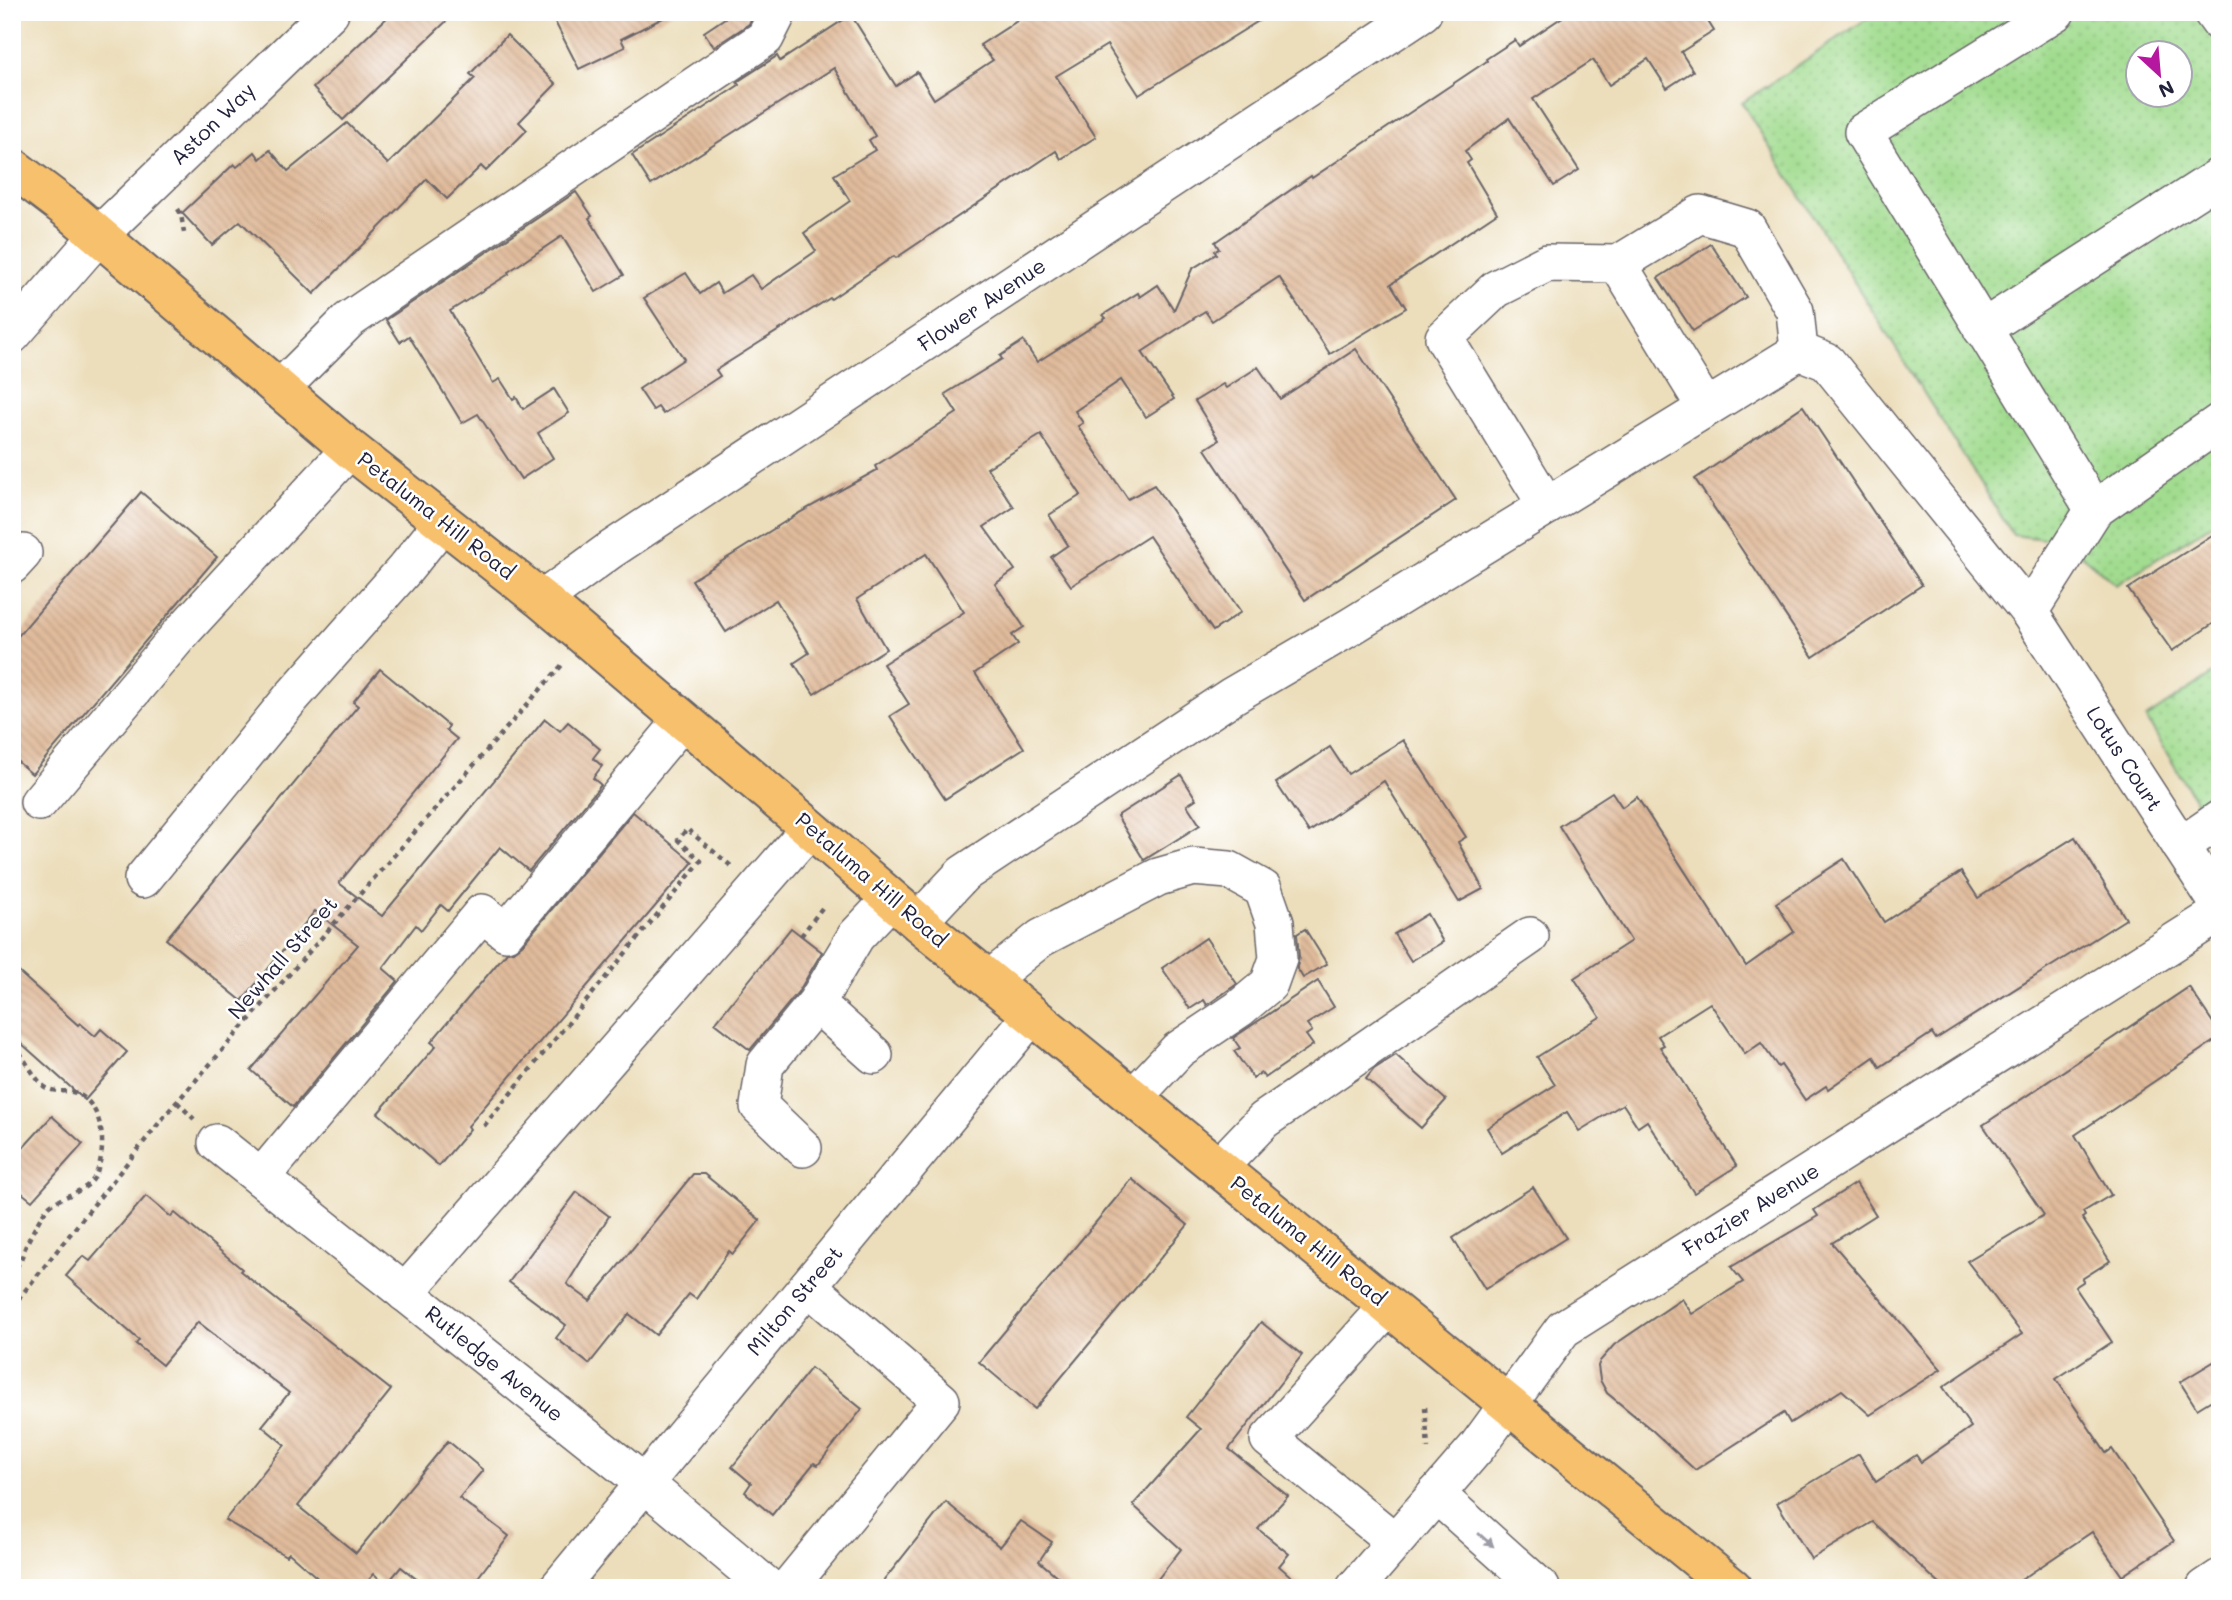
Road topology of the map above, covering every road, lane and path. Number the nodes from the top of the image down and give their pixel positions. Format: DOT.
graph roads {
  1 [pos="330,12"];
  2 [pos="778,12"];
  3 [pos="1423,12"];
  4 [pos="2056,12"];
  5 [pos="2212,12"];
  6 [pos="2220,23"];
  7 [pos="12,167"];
  8 [pos="2220,176"];
  9 [pos="176,207"];
  10 [pos="184,233"];
  11 [pos="98,236"];
  12 [pos="1618,264"];
  13 [pos="1982,329"];
  14 [pos="12,335"];
  15 [pos="1799,351"];
  16 [pos="279,390"];
  17 [pos="1706,408"];
  18 [pos="2220,422"];
  19 [pos="350,449"];
  20 [pos="1547,506"];
  21 [pos="2094,510"];
  22 [pos="443,522"];
  23 [pos="542,600"];
  24 [pos="2029,611"];
  25 [pos="586,638"];
  26 [pos="683,720"];
  27 [pos="39,802"];
  28 [pos="2220,819"];
  29 [pos="810,828"];
  30 [pos="2181,846"];
  31 [pos="739,857"];
  32 [pos="143,879"];
  33 [pos="2220,906"];
  34 [pos="821,908"];
  35 [pos="904,910"];
  36 [pos="2220,913"];
  37 [pos="801,936"];
  38 [pos="1530,936"];
  39 [pos="989,980"];
  40 [pos="816,1003"];
  41 [pos="1032,1015"];
  42 [pos="12,1048"];
  43 [pos="874,1055"];
  44 [pos="1133,1098"];
  45 [pos="484,1126"];
  46 [pos="218,1143"];
  47 [pos="803,1148"];
  48 [pos="1219,1167"];
  49 [pos="261,1178"];
  50 [pos="12,1271"];
  51 [pos="808,1286"];
  52 [pos="405,1293"];
  53 [pos="12,1307"];
  54 [pos="1388,1307"];
  55 [pos="1509,1406"];
  56 [pos="1425,1407"];
  57 [pos="1428,1449"];
  58 [pos="644,1483"];
  59 [pos="1436,1494"];
  60 [pos="1394,1541"];
  61 [pos="2220,1578"];
  62 [pos="1361,1586"];
  63 [pos="558,1588"];
  64 [pos="769,1588"];
  65 [pos="788,1588"];
  66 [pos="1541,1588"];
  67 [pos="1733,1588"];
  68 [pos="2205,1588"];
  1 -- 11 [label="street, Aston Way"];
  2 -- 16 [label="street"];
  3 -- 23 [label="street, Flower Avenue"];
  4 -- 13 [label="street"];
  5 -- 6 [label="street"];
  7 -- 11 [label="main road, Petaluma Hill Road"];
  8 -- 13 [label="street"];
  9 -- 10 [label="path"];
  11 -- 14 [label="street, Aston Way"];
  11 -- 16 [label="main road, Petaluma Hill Road"];
  12 -- 15 [label="street"];
  12 -- 17 [label="street"];
  12 -- 20 [label="street"];
  13 -- 21 [label="street"];
  15 -- 17 [label="street"];
  15 -- 24 [label="street, Lotus Court"];
  16 -- 19 [label="main road, Petaluma Hill Road"];
  17 -- 20 [label="street"];
  18 -- 21 [label="street"];
  19 -- 22 [label="main road, Petaluma Hill Road"];
  19 -- 27 [label="street"];
  20 -- 35 [label="street"];
  21 -- 24 [label="street"];
  22 -- 23 [label="main road, Petaluma Hill Road"];
  22 -- 32 [label="street"];
  23 -- 25 [label="main road, Petaluma Hill Road"];
  24 -- 30 [label="street, Lotus Court"];
  25 -- 26 [label="main road, Petaluma Hill Road"];
  25 -- 53 [label="path, Newhall Street"];
  26 -- 29 [label="main road, Petaluma Hill Road"];
  26 -- 49 [label="street"];
  28 -- 30 [label="street"];
  29 -- 35 [label="main road, Petaluma Hill Road"];
  29 -- 52 [label="street"];
  30 -- 33 [label="street, Lotus Court"];
  31 -- 45 [label="path"];
  34 -- 37 [label="path"];
  35 -- 39 [label="main road, Petaluma Hill Road"];
  35 -- 40 [label="street"];
  36 -- 55 [label="street, Frazier Avenue"];
  38 -- 48 [label="street"];
  39 -- 41 [label="main road, Petaluma Hill Road"];
  39 -- 44 [label="street"];
  40 -- 43 [label="street"];
  40 -- 47 [label="street"];
  41 -- 44 [label="main road, Petaluma Hill Road"];
  41 -- 51 [label="street, Milton Street"];
  42 -- 50 [label="path"];
  44 -- 48 [label="main road, Petaluma Hill Road"];
  46 -- 49 [label="street, Rutledge Avenue"];
  48 -- 54 [label="main road, Petaluma Hill Road"];
  49 -- 52 [label="street, Rutledge Avenue"];
  51 -- 58 [label="street, Milton Street"];
  51 -- 65 [label="street"];
  52 -- 58 [label="street, Rutledge Avenue"];
  54 -- 55 [label="main road, Petaluma Hill Road"];
  54 -- 60 [label="street"];
  55 -- 59 [label="street, Frazier Avenue"];
  55 -- 67 [label="main road, Petaluma Hill Road"];
  56 -- 57 [label="path"];
  58 -- 63 [label="street, Milton Street"];
  58 -- 64 [label="street, Rutledge Avenue"];
  59 -- 60 [label="street, Frazier Avenue"];
  59 -- 66 [label="street, one-way"];
  60 -- 62 [label="street, Frazier Avenue"];
  61 -- 68 [label="street"];
}
